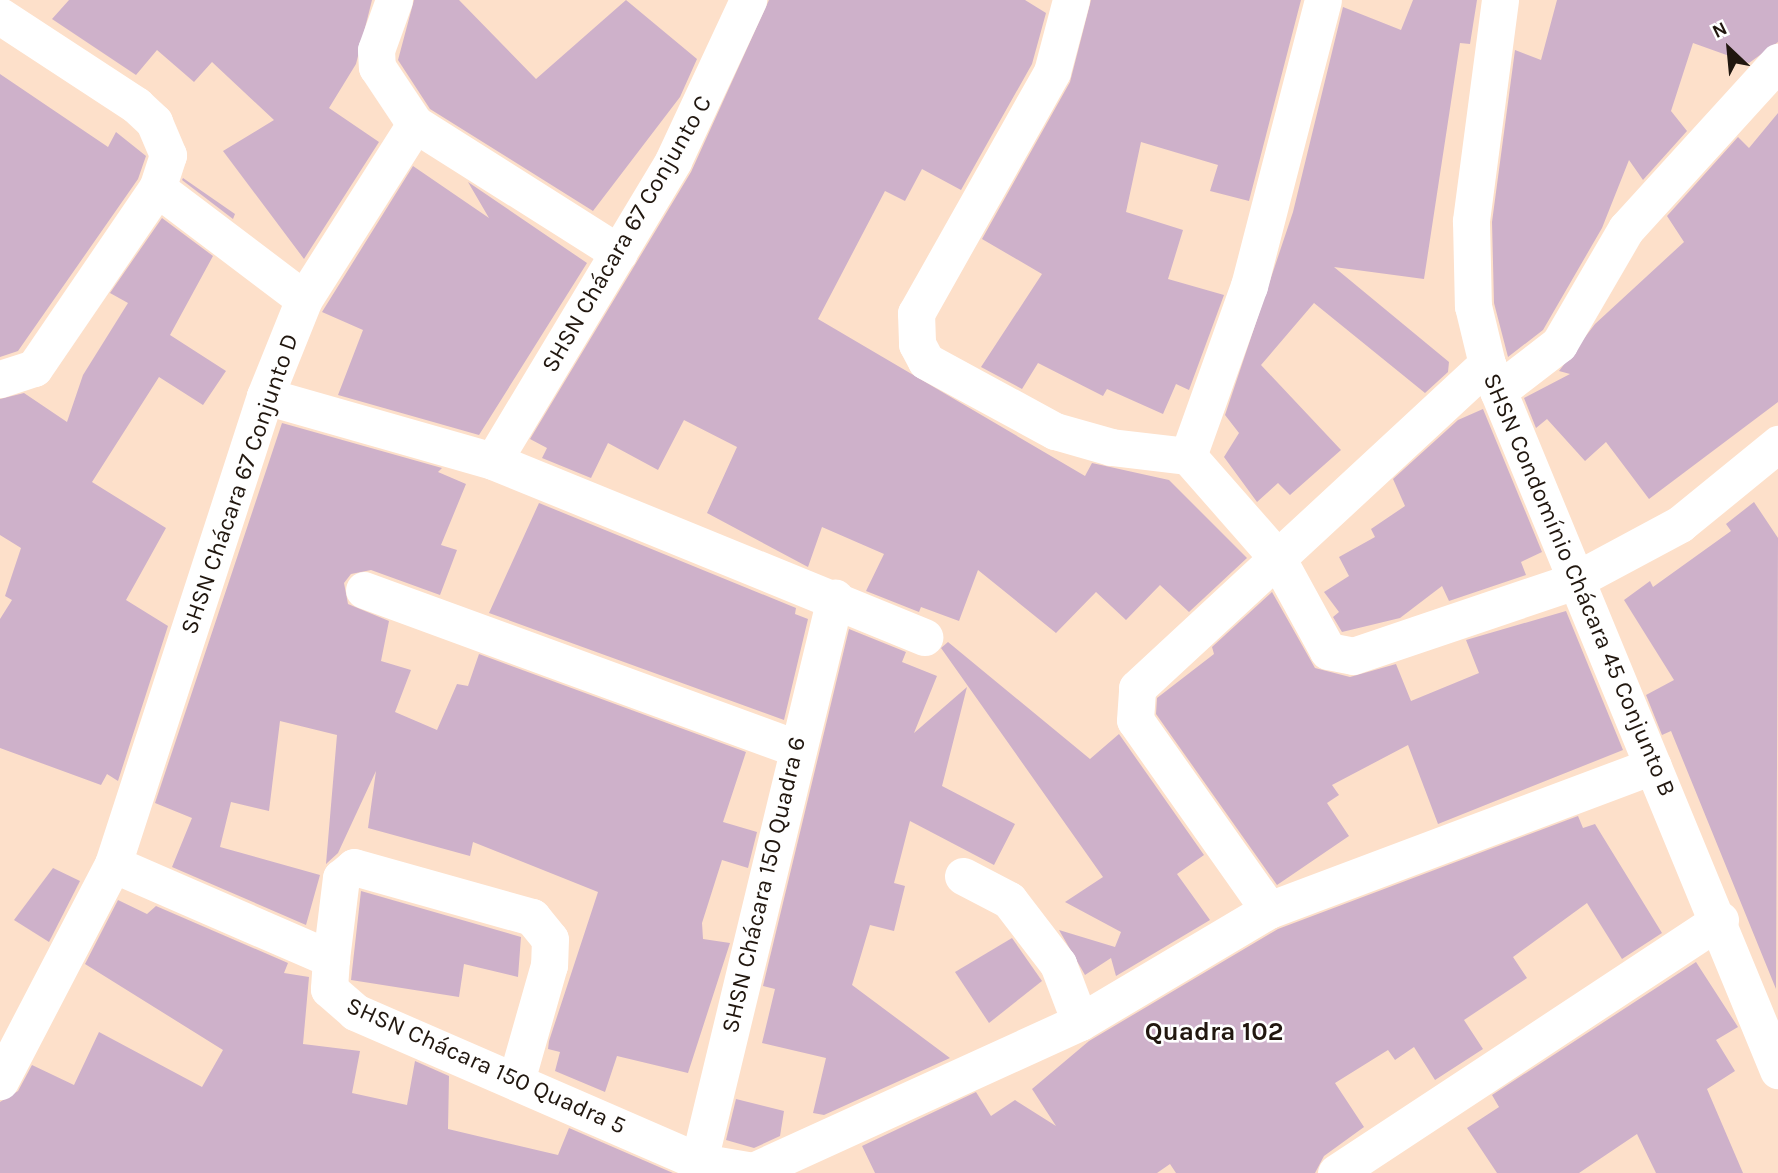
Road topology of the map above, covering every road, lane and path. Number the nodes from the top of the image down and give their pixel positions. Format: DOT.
graph roads {
  1 [pos="394,0"];
  2 [pos="748,0"];
  3 [pos="1071,0"];
  4 [pos="1323,0"];
  5 [pos="1500,0"];
  6 [pos="0,16"];
  7 [pos="1778,62"];
  8 [pos="415,124"];
  9 [pos="157,188"];
  10 [pos="619,253"];
  11 [pos="304,299"];
  12 [pos="1493,378"];
  13 [pos="2,379"];
  14 [pos="265,396"];
  15 [pos="1778,444"];
  16 [pos="1188,456"];
  17 [pos="492,461"];
  18 [pos="1276,556"];
  19 [pos="1572,582"];
  20 [pos="364,590"];
  21 [pos="835,598"];
  22 [pos="924,637"];
  23 [pos="796,748"];
  24 [pos="1653,766"];
  25 [pos="113,864"];
  26 [pos="963,876"];
  27 [pos="1269,910"];
  28 [pos="1720,920"];
  29 [pos="331,959"];
  30 [pos="1767,1003"];
  31 [pos="1080,1022"];
  32 [pos="1778,1069"];
  33 [pos="0,1081"];
  34 [pos="516,1081"];
  35 [pos="698,1168"];
  36 [pos="1336,1173"];
  1 -- 8 [label="street"];
  2 -- 10 [label="street, SHSN Chácara 67 Conjunto C"];
  3 -- 16 [label="street"];
  4 -- 16 [label="street"];
  5 -- 12 [label="street, SHSN Condomínio Chácara 45 Conjunto B"];
  6 -- 9 [label="street"];
  7 -- 12 [label="street"];
  8 -- 10 [label="street"];
  8 -- 11 [label="street, SHSN Chácara 67 Conjunto D"];
  9 -- 11 [label="street"];
  9 -- 13 [label="street"];
  10 -- 17 [label="street, SHSN Chácara 67 Conjunto C"];
  11 -- 14 [label="street, SHSN Chácara 67 Conjunto D"];
  12 -- 18 [label="street"];
  12 -- 19 [label="street, SHSN Condomínio Chácara 45 Conjunto B"];
  14 -- 17 [label="street"];
  14 -- 25 [label="street, SHSN Chácara 67 Conjunto D"];
  15 -- 19 [label="street"];
  16 -- 18 [label="street"];
  17 -- 21 [label="street"];
  18 -- 19 [label="street"];
  18 -- 27 [label="street"];
  19 -- 24 [label="street, SHSN Condomínio Chácara 45 Conjunto B"];
  20 -- 23 [label="street"];
  21 -- 22 [label="street"];
  21 -- 23 [label="street, SHSN Chácara 150 Quadra 6"];
  23 -- 35 [label="street, SHSN Chácara 150 Quadra 6"];
  24 -- 27 [label="street, SHSN Chácara 150 Quadra 5"];
  24 -- 28 [label="street, SHSN Condomínio Chácara 45 Conjunto B"];
  25 -- 29 [label="street"];
  25 -- 33 [label="street, SHSN Chácara 67 Conjunto D"];
  26 -- 31 [label="street"];
  27 -- 31 [label="street, SHSN Chácara 150 Quadra 5"];
  28 -- 30 [label="street, SHSN Condomínio Chácara 45 Conjunto B"];
  28 -- 36 [label="street"];
  29 -- 34 [label="street, SHSN Chácara 150 Quadra 5"];
  29 -- 34 [label="street"];
  30 -- 32 [label="street, SHSN Condomínio Chácara 45 Conjunto B"];
  31 -- 35 [label="street, SHSN Chácara 150 Quadra 5"];
  34 -- 35 [label="street, SHSN Chácara 150 Quadra 5"];
}
